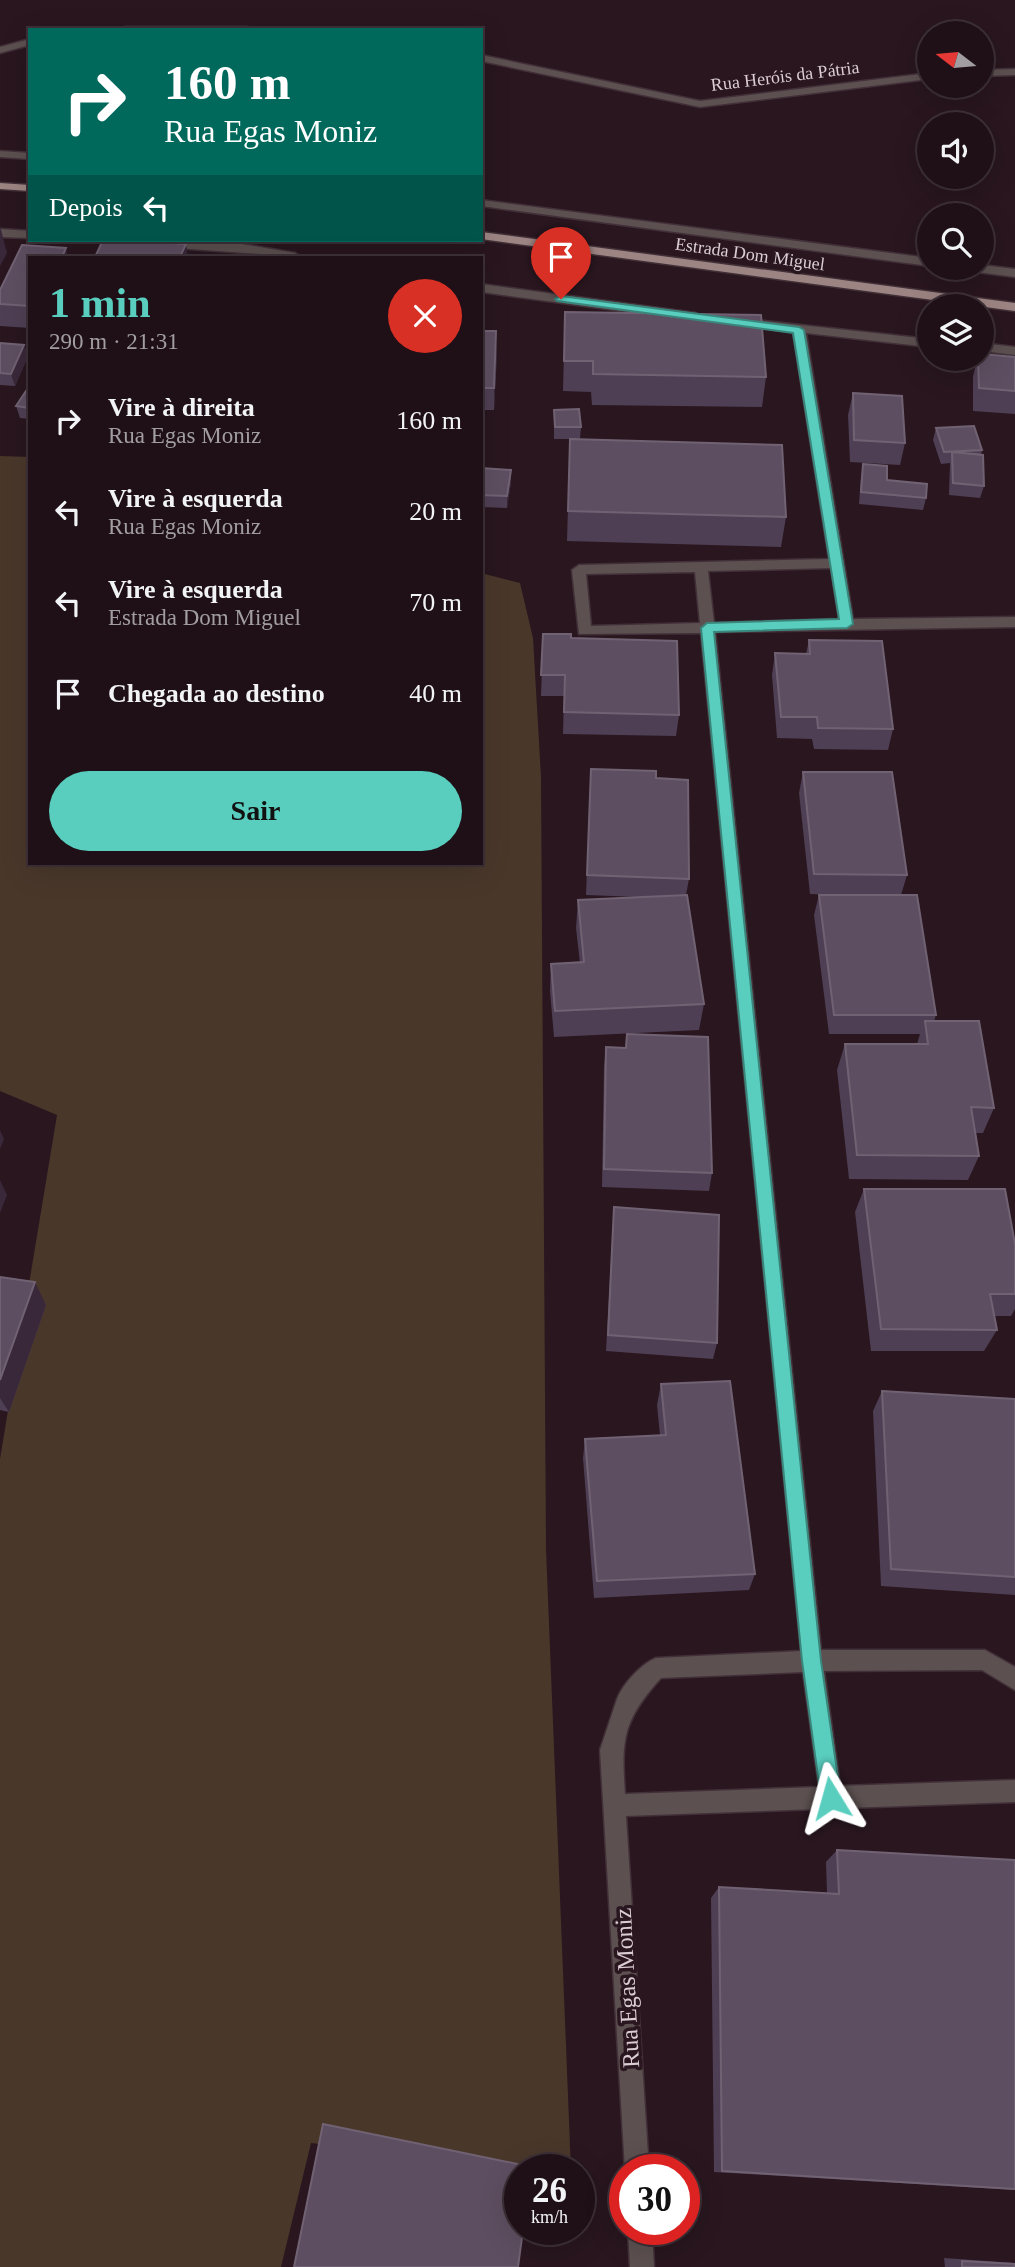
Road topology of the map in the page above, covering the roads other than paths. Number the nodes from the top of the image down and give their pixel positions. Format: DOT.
graph roads {
  1 [pos="28,43"];
  2 [pos="0,50"];
  3 [pos="483,58"];
  4 [pos="1015,72"];
  5 [pos="994,73"];
  6 [pos="917,77"];
  7 [pos="0,154"];
  8 [pos="28,156"];
  9 [pos="0,186"];
  10 [pos="28,188"];
  11 [pos="483,203"];
  12 [pos="0,233"];
  13 [pos="28,235"];
  14 [pos="483,235"];
  15 [pos="153,242"];
  16 [pos="289,256"];
  17 [pos="917,260"];
  18 [pos="994,270"];
  19 [pos="1015,273"];
  20 [pos="483,288"];
  21 [pos="1015,307"];
  22 [pos="716,319"];
  23 [pos="730,321"];
  24 [pos="799,330"];
  25 [pos="917,341"];
  26 [pos="994,348"];
  27 [pos="1015,351"];
  28 [pos="836,563"];
  29 [pos="701,567"];
  30 [pos="1015,622"];
  31 [pos="847,624"];
  32 [pos="707,628"];
  33 [pos="811,1661"];
  34 [pos="1015,1679"];
  35 [pos="1015,1791"];
  36 [pos="831,1798"];
  37 [pos="617,1805"];
  38 [pos="636,2154"];
  39 [pos="641,2245"];
  40 [pos="642,2267"];
  1 -- 2 [label="street"];
  3 -- 6 [label="street, Rua Heróis da Pátria"];
  4 -- 5 [label="street"];
  7 -- 8 [label="street"];
  9 -- 10 [label="main road"];
  11 -- 17 [label="street, Estrada Dom Miguel"];
  12 -- 13 [label="street"];
  14 -- 21 [label="main road, Estrada Dom Miguel"];
  15 -- 16 [label="street"];
  18 -- 19 [label="street"];
  20 -- 22 [label="street"];
  23 -- 24 [label="street"];
  24 -- 25 [label="street"];
  24 -- 28 [label="street"];
  26 -- 27 [label="street"];
  28 -- 29 [label="street"];
  28 -- 31 [label="street"];
  29 -- 32 [label="street"];
  29 -- 32 [label="street"];
  30 -- 31 [label="street"];
  31 -- 32 [label="street"];
  32 -- 33 [label="street"];
  33 -- 34 [label="street, Rua Egas Moniz"];
  33 -- 36 [label="street"];
  33 -- 37 [label="street, Rua Egas Moniz"];
  35 -- 36 [label="street"];
  36 -- 37 [label="street"];
  37 -- 38 [label="street, Rua Egas Moniz"];
  39 -- 40 [label="street"];
}
